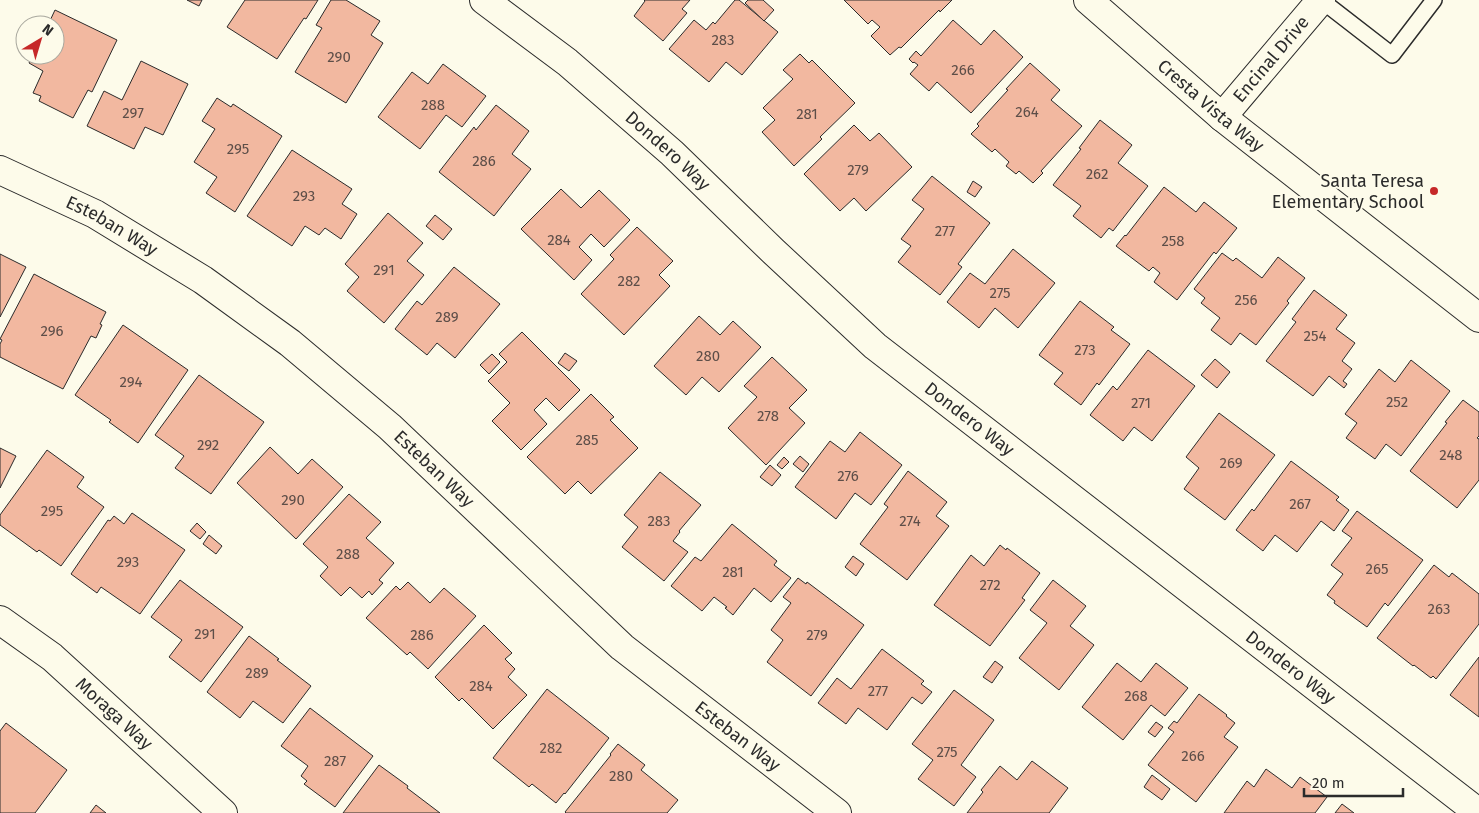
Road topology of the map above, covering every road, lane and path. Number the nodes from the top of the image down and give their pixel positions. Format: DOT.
graph roads {
  1 [pos="484,0"];
  2 [pos="1088,0"];
  3 [pos="1321,0"];
  4 [pos="1434,0"];
  5 [pos="1222,117"];
  6 [pos="0,170"];
  7 [pos="1479,318"];
  8 [pos="0,620"];
  9 [pos="223,813"];
  10 [pos="837,813"];
  11 [pos="1478,813"];
  1 -- 11 [label="street, Dondero Way"];
  2 -- 5 [label="street, Cresta Vista Way"];
  3 -- 4 [label="lane"];
  3 -- 5 [label="street, Encinal Drive"];
  5 -- 7 [label="street, Cresta Vista Way"];
  6 -- 10 [label="street, Esteban Way"];
  8 -- 9 [label="street, Moraga Way"];
}
